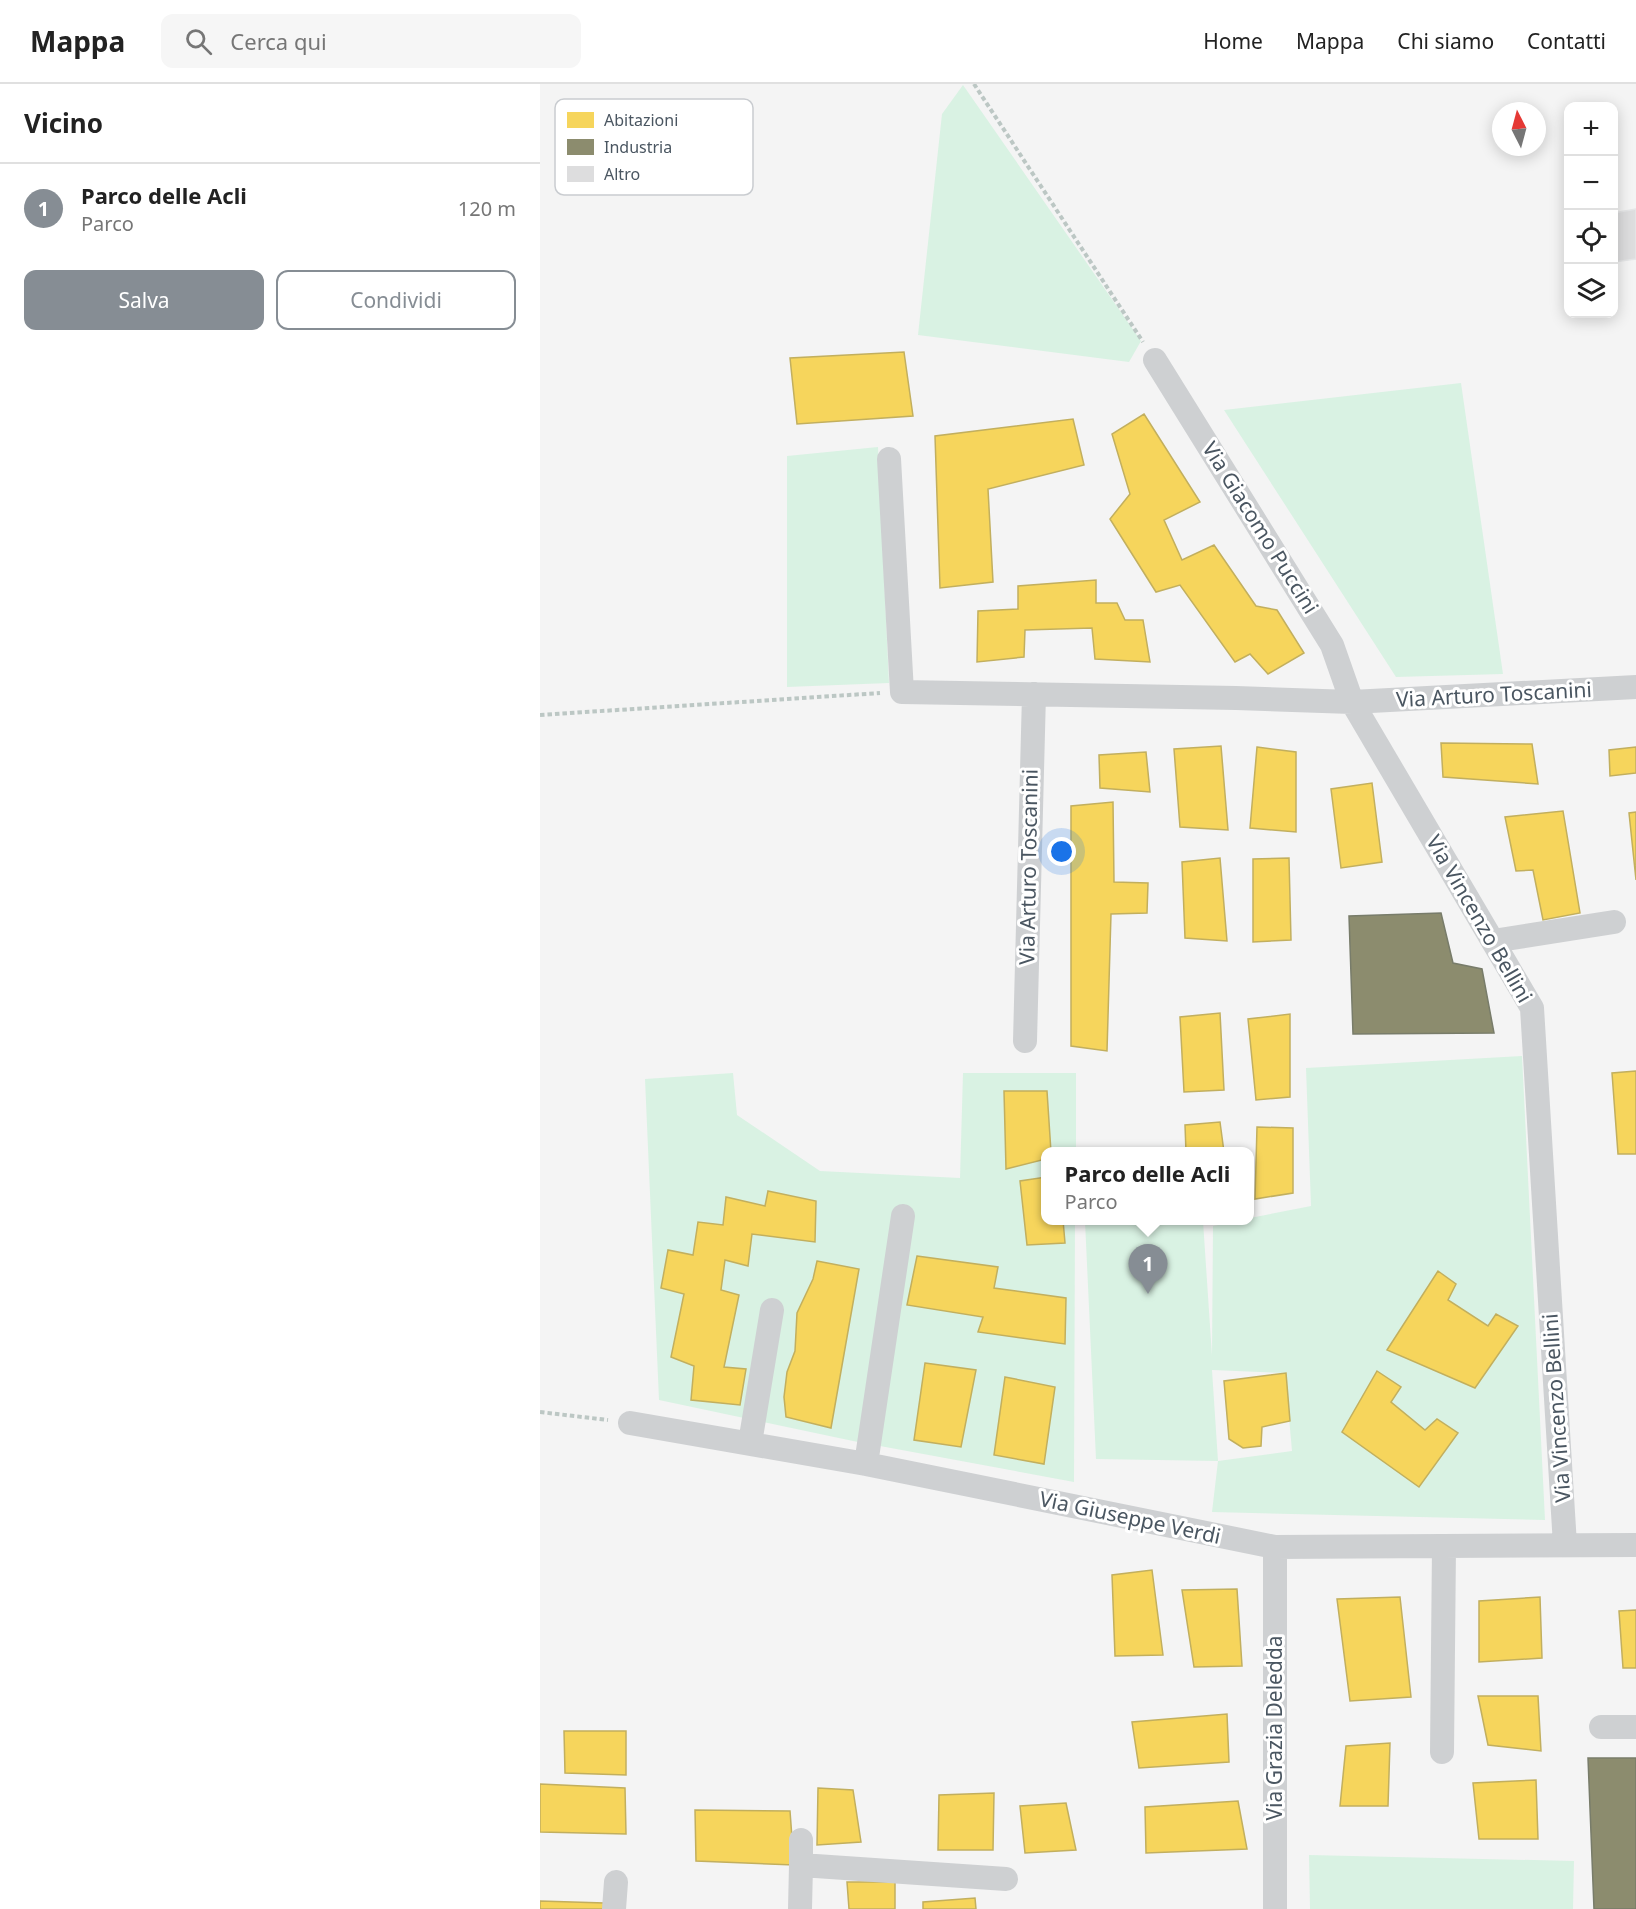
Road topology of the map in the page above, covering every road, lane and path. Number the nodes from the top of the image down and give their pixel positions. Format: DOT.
graph roads {
  1 [pos="974,84"];
  2 [pos="1155,360"];
  3 [pos="889,459"];
  4 [pos="1636,687"];
  5 [pos="902,692"];
  6 [pos="1034,694"];
  7 [pos="1352,702"];
  8 [pos="540,715"];
  9 [pos="1614,922"];
  10 [pos="1493,941"];
  11 [pos="1025,1041"];
  12 [pos="903,1216"];
  13 [pos="772,1310"];
  14 [pos="540,1412"];
  15 [pos="630,1423"];
  16 [pos="750,1443"];
  17 [pos="866,1464"];
  18 [pos="1565,1545"];
  19 [pos="1636,1545"];
  20 [pos="1444,1546"];
  21 [pos="1275,1547"];
  22 [pos="1601,1727"];
  23 [pos="1636,1727"];
  24 [pos="1442,1752"];
  25 [pos="801,1840"];
  26 [pos="801,1865"];
  27 [pos="1006,1879"];
  28 [pos="616,1882"];
  29 [pos="614,1909"];
  30 [pos="800,1909"];
  31 [pos="1275,1909"];
  1 -- 2 [label="path"];
  2 -- 7 [label="street, Via Giacomo Puccini"];
  3 -- 5 [label="street"];
  4 -- 7 [label="street, Via Arturo Toscanini"];
  5 -- 6 [label="street"];
  5 -- 8 [label="path"];
  6 -- 7 [label="street"];
  6 -- 11 [label="street, Via Arturo Toscanini"];
  7 -- 10 [label="street, Via Vincenzo Bellini"];
  9 -- 10 [label="street"];
  10 -- 18 [label="street, Via Vincenzo Bellini"];
  12 -- 17 [label="street"];
  13 -- 16 [label="street"];
  14 -- 15 [label="path"];
  15 -- 16 [label="street, Via Giuseppe Verdi"];
  16 -- 17 [label="street, Via Giuseppe Verdi"];
  17 -- 21 [label="street, Via Giuseppe Verdi"];
  18 -- 19 [label="street, Via Giuseppe Verdi"];
  18 -- 20 [label="street, Via Giuseppe Verdi"];
  20 -- 21 [label="street, Via Giuseppe Verdi"];
  20 -- 24 [label="street"];
  21 -- 31 [label="street, Via Grazia Deledda"];
  22 -- 23 [label="street"];
  25 -- 26 [label="street"];
  26 -- 27 [label="street"];
  26 -- 30 [label="street"];
  28 -- 29 [label="street"];
}
